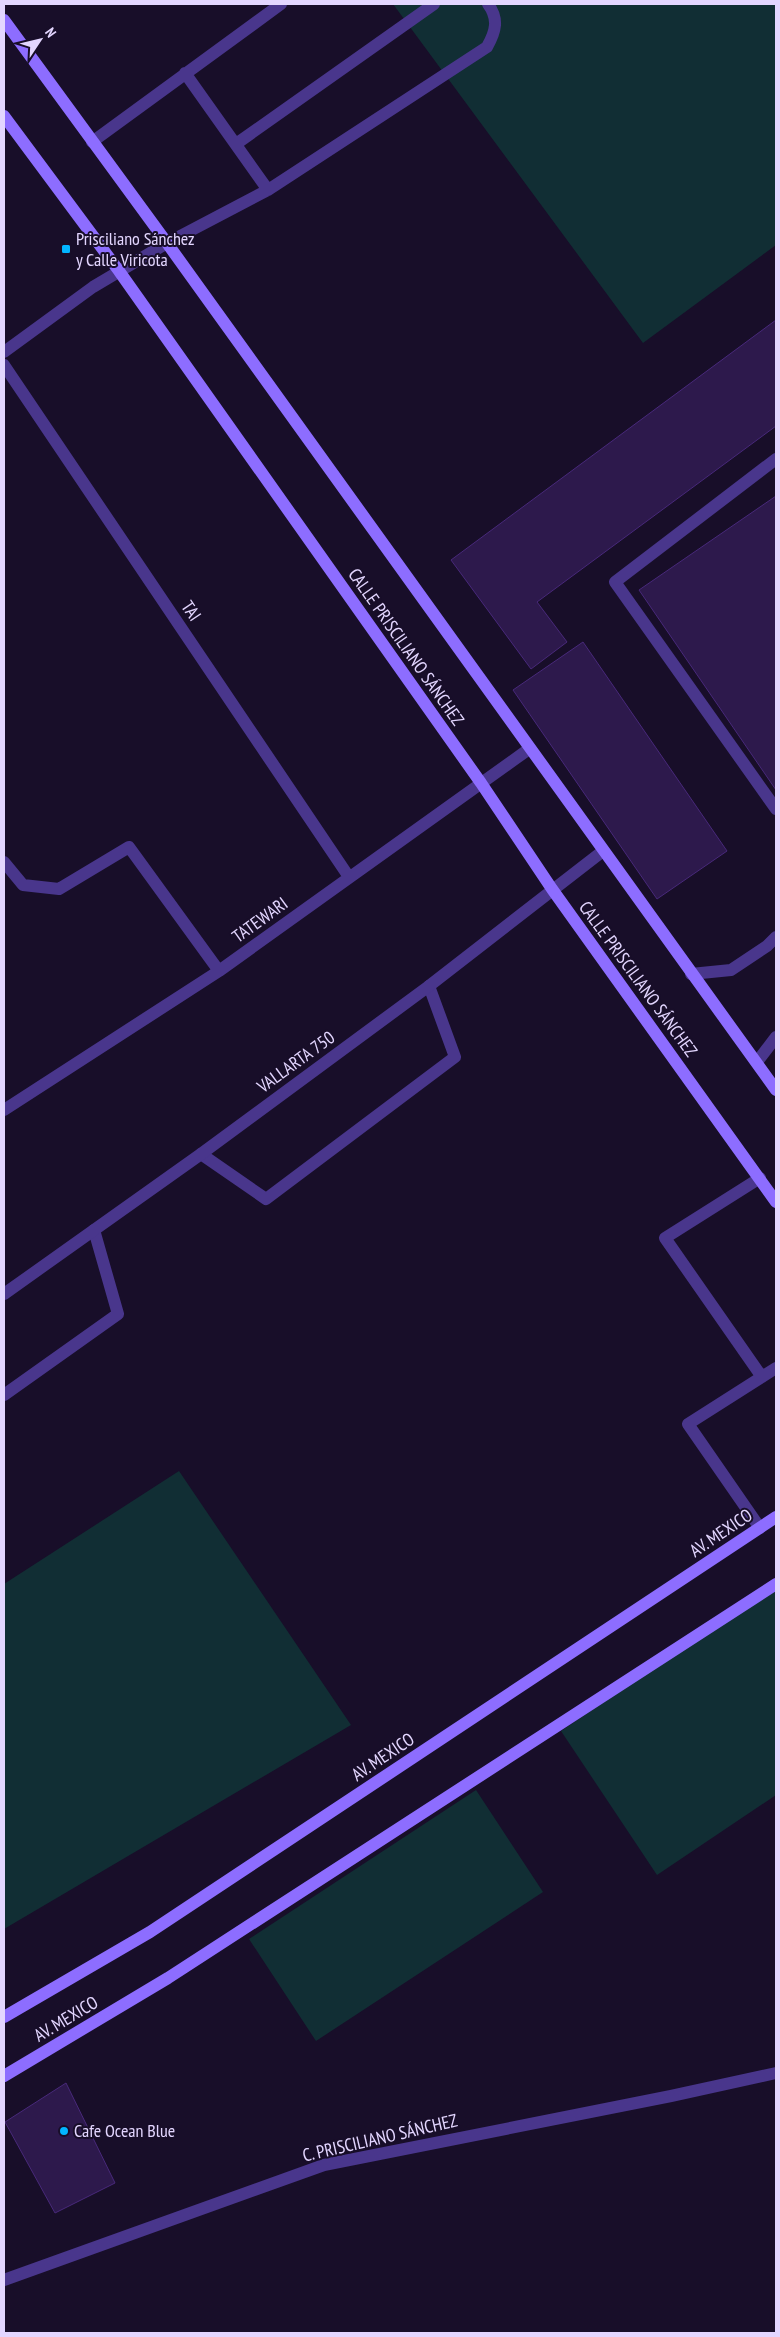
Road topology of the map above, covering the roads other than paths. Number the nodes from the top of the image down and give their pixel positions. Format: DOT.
graph roads {
  1 [pos="281,4"];
  2 [pos="434,4"];
  3 [pos="488,4"];
  4 [pos="4,20"];
  5 [pos="186,73"];
  6 [pos="4,116"];
  7 [pos="92,142"];
  8 [pos="236,144"];
  9 [pos="268,190"];
  10 [pos="167,243"];
  11 [pos="119,271"];
  12 [pos="4,352"];
  13 [pos="4,365"];
  14 [pos="776,459"];
  15 [pos="529,749"];
  16 [pos="481,783"];
  17 [pos="776,809"];
  18 [pos="603,851"];
  19 [pos="4,862"];
  20 [pos="349,877"];
  21 [pos="552,889"];
  22 [pos="776,937"];
  23 [pos="219,971"];
  24 [pos="691,974"];
  25 [pos="429,986"];
  26 [pos="776,1037"];
  27 [pos="757,1062"];
  28 [pos="776,1090"];
  29 [pos="4,1110"];
  30 [pos="201,1154"];
  31 [pos="760,1178"];
  32 [pos="776,1202"];
  33 [pos="94,1230"];
  34 [pos="4,1294"];
  35 [pos="776,1368"];
  36 [pos="762,1377"];
  37 [pos="4,1395"];
  38 [pos="776,1518"];
  39 [pos="760,1528"];
  40 [pos="776,1584"];
  41 [pos="4,2016"];
  42 [pos="776,2073"];
  43 [pos="4,2076"];
  44 [pos="4,2280"];
  1 -- 5 [label="street"];
  2 -- 8 [label="street"];
  3 -- 9 [label="street"];
  4 -- 7 [label="main road"];
  5 -- 7 [label="street"];
  5 -- 8 [label="street"];
  6 -- 11 [label="main road, CALLE PRISCILIANO SÁNCHEZ"];
  7 -- 10 [label="main road"];
  8 -- 9 [label="street"];
  9 -- 10 [label="street"];
  10 -- 11 [label="street"];
  10 -- 15 [label="main road"];
  11 -- 12 [label="street"];
  11 -- 16 [label="main road, CALLE PRISCILIANO SÁNCHEZ"];
  13 -- 20 [label="street, TAI"];
  14 -- 17 [label="street"];
  15 -- 16 [label="street, TATEWARI"];
  15 -- 18 [label="main road"];
  16 -- 20 [label="street, TATEWARI"];
  16 -- 21 [label="main road, CALLE PRISCILIANO SÁNCHEZ"];
  18 -- 21 [label="street, VALLARTA 750"];
  18 -- 24 [label="main road"];
  19 -- 23 [label="street"];
  20 -- 23 [label="street, TATEWARI"];
  21 -- 25 [label="street, VALLARTA 750"];
  21 -- 31 [label="main road, CALLE PRISCILIANO SÁNCHEZ"];
  22 -- 24 [label="street"];
  23 -- 29 [label="street, TATEWARI"];
  24 -- 27 [label="main road"];
  25 -- 30 [label="street, VALLARTA 750"];
  25 -- 30 [label="street"];
  26 -- 27 [label="street"];
  27 -- 28 [label="main road"];
  30 -- 33 [label="street, VALLARTA 750"];
  31 -- 32 [label="main road, CALLE PRISCILIANO SÁNCHEZ"];
  31 -- 36 [label="street"];
  33 -- 34 [label="street, VALLARTA 750"];
  33 -- 37 [label="street"];
  35 -- 36 [label="street"];
  36 -- 39 [label="street"];
  38 -- 39 [label="main road, AV. MEXICO"];
  39 -- 41 [label="main road, AV. MEXICO"];
  40 -- 43 [label="main road, AV. MEXICO"];
  42 -- 44 [label="street, C. PRISCILIANO SÁNCHEZ"];
}
